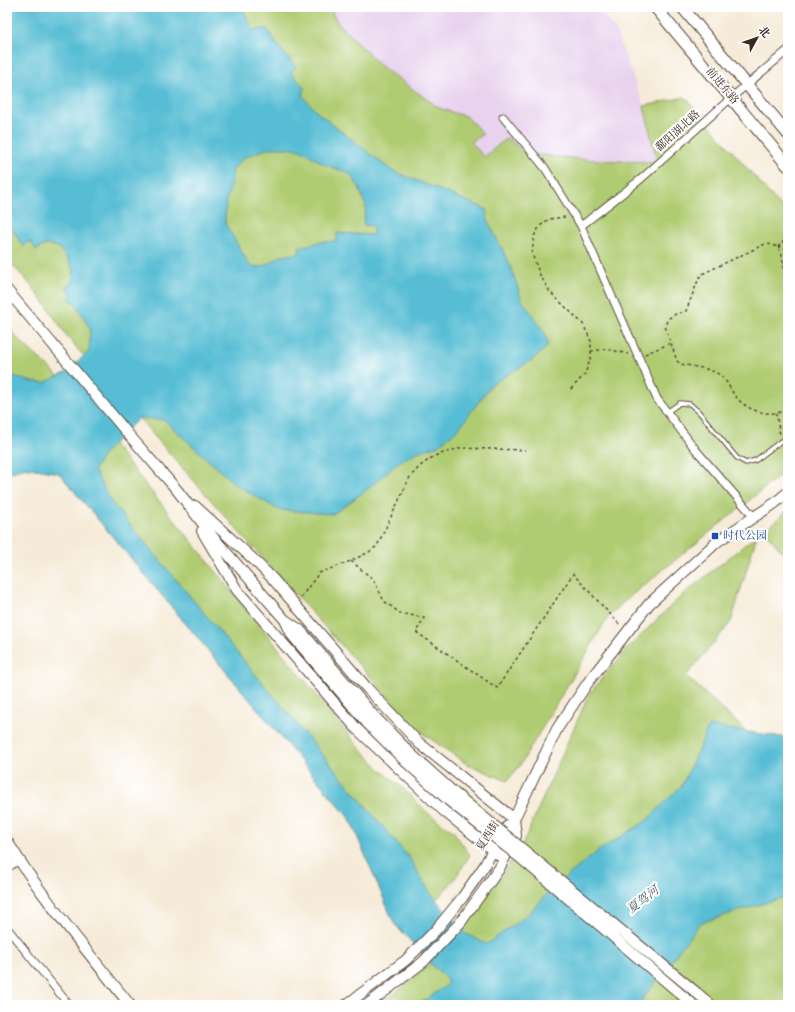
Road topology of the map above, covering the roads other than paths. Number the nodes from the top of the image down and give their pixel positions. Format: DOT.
graph roads {
  1 [pos="655,7"];
  2 [pos="682,7"];
  3 [pos="788,50"];
  4 [pos="747,85"];
  5 [pos="731,98"];
  6 [pos="502,117"];
  7 [pos="788,134"];
  8 [pos="788,166"];
  9 [pos="581,226"];
  10 [pos="7,290"];
  11 [pos="667,412"];
  12 [pos="788,441"];
  13 [pos="177,490"];
  14 [pos="788,492"];
  15 [pos="754,517"];
  16 [pos="371,720"];
  17 [pos="514,819"];
  18 [pos="7,841"];
  19 [pos="492,850"];
  20 [pos="504,859"];
  21 [pos="19,860"];
  22 [pos="7,868"];
  23 [pos="7,928"];
  24 [pos="692,1004"];
  25 [pos="69,1005"];
  26 [pos="130,1005"];
  27 [pos="346,1005"];
  28 [pos="367,1005"];
  29 [pos="711,1005"];
  1 -- 5 [label="main road, 前进东路"];
  2 -- 4 [label="main road, 前进东路"];
  3 -- 4 [label="street, 鄱阳湖北路"];
  4 -- 5 [label="street, 鄱阳湖北路"];
  4 -- 7 [label="main road, 前进东路"];
  5 -- 8 [label="main road, 前进东路"];
  5 -- 9 [label="street, 鄱阳湖北路"];
  6 -- 9 [label="street"];
  9 -- 11 [label="street"];
  10 -- 13 [label="street"];
  11 -- 12 [label="lane"];
  11 -- 15 [label="street"];
  13 -- 16 [label="street"];
  13 -- 17 [label="street"];
  13 -- 19 [label="street"];
  14 -- 15 [label="street"];
  15 -- 17 [label="street"];
  16 -- 24 [label="street, bridge"];
  16 -- 29 [label="street, bridge"];
  17 -- 19 [label="street, 夏西街"];
  17 -- 20 [label="street, 夏西街"];
  18 -- 21 [label="street"];
  19 -- 20 [label="street"];
  19 -- 27 [label="street, 夏西街"];
  20 -- 28 [label="street, 夏西街"];
  21 -- 22 [label="street"];
  21 -- 26 [label="street"];
  23 -- 25 [label="street"];
}
